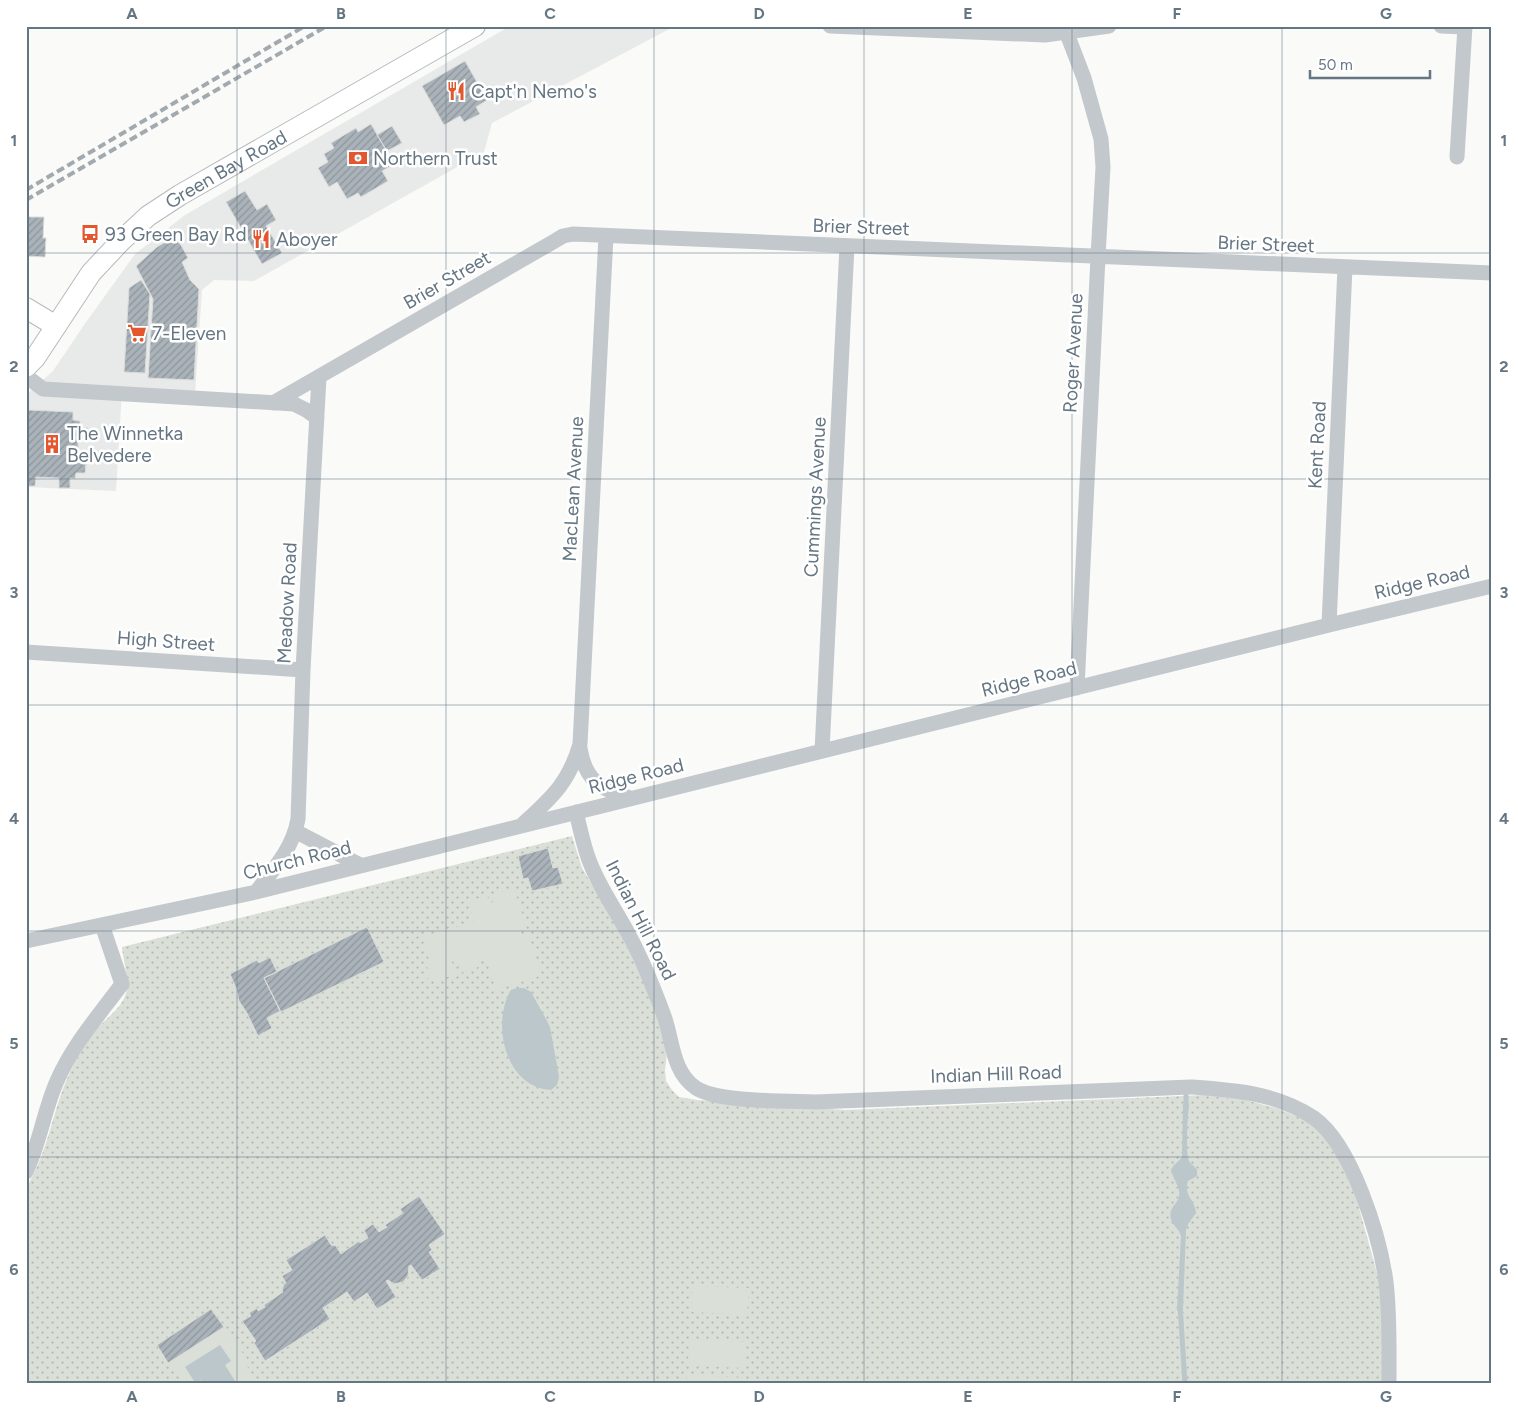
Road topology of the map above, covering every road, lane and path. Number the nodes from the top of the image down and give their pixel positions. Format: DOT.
graph roads {
  1 [pos="476,26"];
  2 [pos="830,26"];
  3 [pos="1109,26"];
  4 [pos="1441,26"];
  5 [pos="1465,27"];
  6 [pos="1066,29"];
  7 [pos="1457,157"];
  8 [pos="606,236"];
  9 [pos="847,246"];
  10 [pos="1098,257"];
  11 [pos="1344,268"];
  12 [pos="1492,273"];
  13 [pos="26,308"];
  14 [pos="56,326"];
  15 [pos="26,368"];
  16 [pos="26,376"];
  17 [pos="319,377"];
  18 [pos="273,403"];
  19 [pos="317,418"];
  20 [pos="1492,586"];
  21 [pos="1329,625"];
  22 [pos="26,652"];
  23 [pos="303,670"];
  24 [pos="1077,688"];
  25 [pos="580,744"];
  26 [pos="822,751"];
  27 [pos="630,798"];
  28 [pos="576,812"];
  29 [pos="521,825"];
  30 [pos="296,831"];
  31 [pos="360,865"];
  32 [pos="256,892"];
  33 [pos="102,925"];
  34 [pos="26,941"];
  35 [pos="26,1172"];
  36 [pos="1389,1384"];
  1 -- 14 [label="main road, Green Bay Road"];
  2 -- 6 [label="street"];
  3 -- 6 [label="street"];
  4 -- 5 [label="street"];
  5 -- 7 [label="street"];
  6 -- 10 [label="street, Roger Avenue"];
  8 -- 9 [label="street, Brier Street"];
  8 -- 17 [label="street, Brier Street"];
  8 -- 25 [label="street, MacLean Avenue"];
  9 -- 10 [label="street, Brier Street"];
  9 -- 26 [label="street, Cummings Avenue"];
  10 -- 11 [label="street, Brier Street"];
  10 -- 24 [label="street, Roger Avenue"];
  11 -- 12 [label="street, Brier Street"];
  11 -- 21 [label="street, Kent Road"];
  13 -- 14 [label="main road"];
  14 -- 15 [label="main road, Green Bay Road"];
  16 -- 18 [label="street"];
  17 -- 18 [label="street, Brier Street"];
  17 -- 19 [label="street, Meadow Road"];
  18 -- 19 [label="street"];
  19 -- 23 [label="street, Meadow Road"];
  20 -- 21 [label="street, Ridge Road"];
  21 -- 24 [label="street, Ridge Road"];
  22 -- 23 [label="street, High Street"];
  23 -- 30 [label="street, Meadow Road"];
  24 -- 26 [label="street, Ridge Road"];
  25 -- 27 [label="street, MacLean Avenue"];
  25 -- 29 [label="street, MacLean Avenue"];
  26 -- 27 [label="street, Ridge Road"];
  27 -- 28 [label="street, Ridge Road"];
  28 -- 29 [label="street, Church Road"];
  28 -- 36 [label="street, Indian Hill Road"];
  29 -- 31 [label="street, Church Road"];
  30 -- 31 [label="street"];
  30 -- 32 [label="street, Meadow Road"];
  31 -- 32 [label="street, Church Road"];
  32 -- 33 [label="street, Church Road"];
  33 -- 34 [label="street, Church Road"];
  33 -- 35 [label="street"];
}
